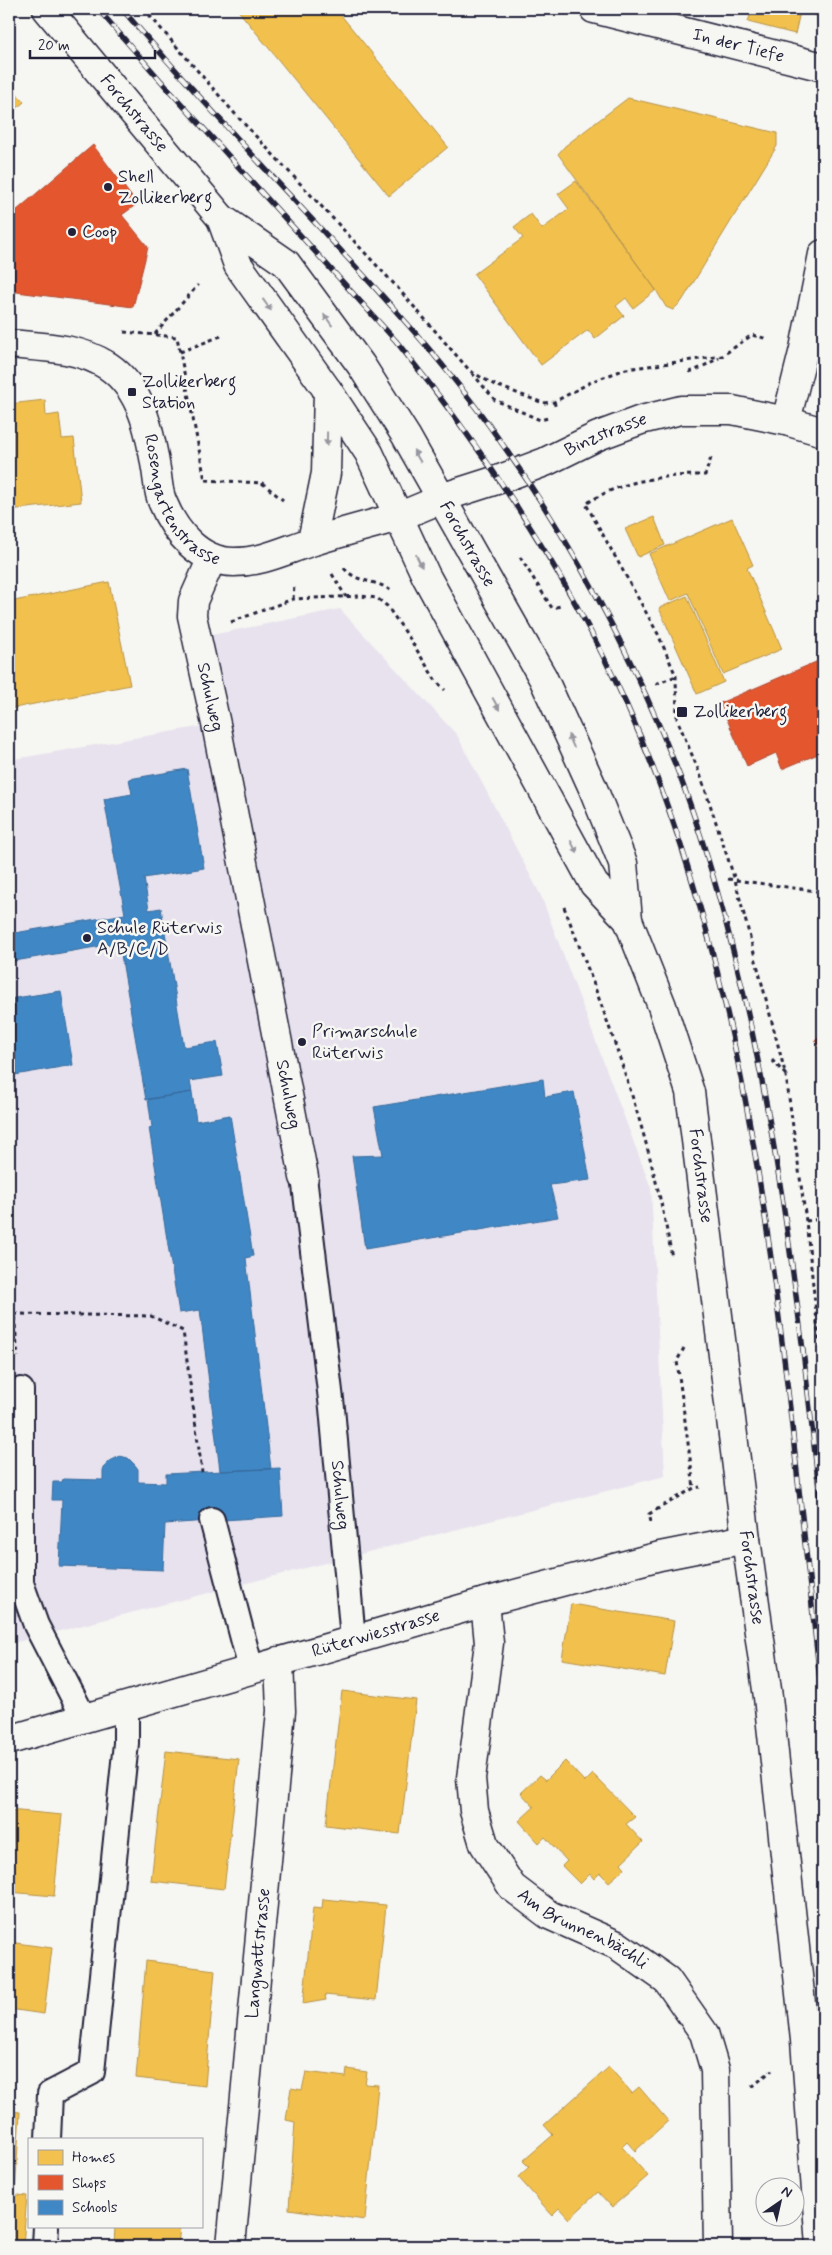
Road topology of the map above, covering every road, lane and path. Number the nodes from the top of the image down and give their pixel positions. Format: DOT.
graph roads {
  1 [pos="47,9"];
  2 [pos="144,9"];
  3 [pos="594,9"];
  4 [pos="823,67"];
  5 [pos="221,218"];
  6 [pos="823,254"];
  7 [pos="198,285"];
  8 [pos="116,331"];
  9 [pos="155,335"];
  10 [pos="221,336"];
  11 [pos="770,340"];
  12 [pos="9,344"];
  13 [pos="180,352"];
  14 [pos="722,356"];
  15 [pos="470,370"];
  16 [pos="688,372"];
  17 [pos="328,390"];
  18 [pos="554,402"];
  19 [pos="556,408"];
  20 [pos="556,416"];
  21 [pos="786,421"];
  22 [pos="823,432"];
  23 [pos="711,458"];
  24 [pos="441,498"];
  25 [pos="398,517"];
  26 [pos="312,541"];
  27 [pos="520,557"];
  28 [pos="212,558"];
  29 [pos="342,565"];
  30 [pos="336,567"];
  31 [pos="303,581"];
  32 [pos="398,596"];
  33 [pos="346,597"];
  34 [pos="293,599"];
  35 [pos="193,601"];
  36 [pos="561,606"];
  37 [pos="676,676"];
  38 [pos="436,681"];
  39 [pos="656,684"];
  40 [pos="728,879"];
  41 [pos="735,880"];
  42 [pos="823,892"];
  43 [pos="562,903"];
  44 [pos="628,920"];
  45 [pos="772,1060"];
  46 [pos="786,1076"];
  47 [pos="304,1177"];
  48 [pos="823,1219"];
  49 [pos="806,1221"];
  50 [pos="672,1258"];
  51 [pos="14,1314"];
  52 [pos="9,1315"];
  53 [pos="821,1343"];
  54 [pos="686,1345"];
  55 [pos="823,1376"];
  56 [pos="21,1390"];
  57 [pos="202,1472"];
  58 [pos="700,1487"];
  59 [pos="694,1488"];
  60 [pos="649,1514"];
  61 [pos="212,1520"];
  62 [pos="746,1539"];
  63 [pos="485,1602"];
  64 [pos="353,1639"];
  65 [pos="279,1661"];
  66 [pos="250,1669"];
  67 [pos="126,1706"];
  68 [pos="84,1718"];
  69 [pos="9,1740"];
  70 [pos="805,2040"];
  71 [pos="716,2119"];
  72 [pos="48,2138"];
  73 [pos="46,2228"];
  74 [pos="45,2246"];
  75 [pos="230,2246"];
  76 [pos="718,2246"];
  77 [pos="820,2246"];
  1 -- 5 [label="main road, Forchstrasse"];
  2 -- 15 [label="path"];
  3 -- 4 [label="main road, In der Tiefe"];
  5 -- 17 [label="main road, Forchstrasse, one-way"];
  24 -- 5 [label="main road, Forchstrasse, one-way"];
  6 -- 21 [label="main road"];
  7 -- 9 [label="path"];
  8 -- 9 [label="path"];
  9 -- 13 [label="path"];
  10 -- 13 [label="path"];
  11 -- 14 [label="path"];
  12 -- 28 [label="main road, Rosengartenstrasse"];
  13 -- 26 [label="path"];
  14 -- 16 [label="path"];
  14 -- 18 [label="path"];
  15 -- 18 [label="path"];
  15 -- 20 [label="path"];
  17 -- 25 [label="main road, Forchstrasse"];
  17 -- 26 [label="main road, one-way"];
  18 -- 19 [label="path"];
  21 -- 22 [label="main road, Binzstrasse"];
  21 -- 24 [label="main road, Binzstrasse"];
  23 -- 37 [label="path"];
  24 -- 25 [label="main road, Binzstrasse"];
  44 -- 24 [label="main road, Forchstrasse, one-way"];
  25 -- 26 [label="main road, Rosengartenstrasse"];
  25 -- 44 [label="main road, Forchstrasse, one-way"];
  26 -- 28 [label="main road, Rosengartenstrasse"];
  27 -- 36 [label="path"];
  28 -- 35 [label="main road, Schulweg"];
  29 -- 32 [label="path"];
  30 -- 33 [label="path"];
  31 -- 34 [label="path"];
  33 -- 34 [label="path"];
  33 -- 38 [label="path"];
  34 -- 35 [label="path"];
  35 -- 47 [label="main road, Schulweg"];
  37 -- 39 [label="path"];
  37 -- 41 [label="path"];
  40 -- 41 [label="path"];
  41 -- 42 [label="path"];
  41 -- 46 [label="path"];
  43 -- 50 [label="path"];
  44 -- 62 [label="main road, Forchstrasse"];
  45 -- 46 [label="path"];
  46 -- 49 [label="path"];
  47 -- 64 [label="lane, Schulweg"];
  48 -- 49 [label="path"];
  49 -- 53 [label="path"];
  51 -- 52 [label="path"];
  51 -- 56 [label="path"];
  51 -- 57 [label="path"];
  53 -- 55 [label="path"];
  54 -- 59 [label="path"];
  56 -- 68 [label="lane"];
  58 -- 59 [label="path"];
  59 -- 60 [label="path"];
  61 -- 66 [label="lane"];
  62 -- 63 [label="main road, Rüterwiesstrasse"];
  62 -- 70 [label="main road, Forchstrasse"];
  63 -- 64 [label="main road, Rüterwiesstrasse"];
  63 -- 71 [label="main road, Am Brunnenbächli"];
  64 -- 65 [label="main road, Rüterwiesstrasse"];
  65 -- 66 [label="main road, Rüterwiesstrasse"];
  65 -- 75 [label="main road, Langwattstrasse"];
  66 -- 67 [label="main road, Rüterwiesstrasse"];
  67 -- 68 [label="main road, Rüterwiesstrasse"];
  67 -- 72 [label="lane"];
  68 -- 69 [label="main road, Rüterwiesstrasse"];
  70 -- 71 [label="path"];
  70 -- 77 [label="main road, Forchstrasse"];
  71 -- 76 [label="main road, Am Brunnenbächli"];
  73 -- 74 [label="lane"];
}
